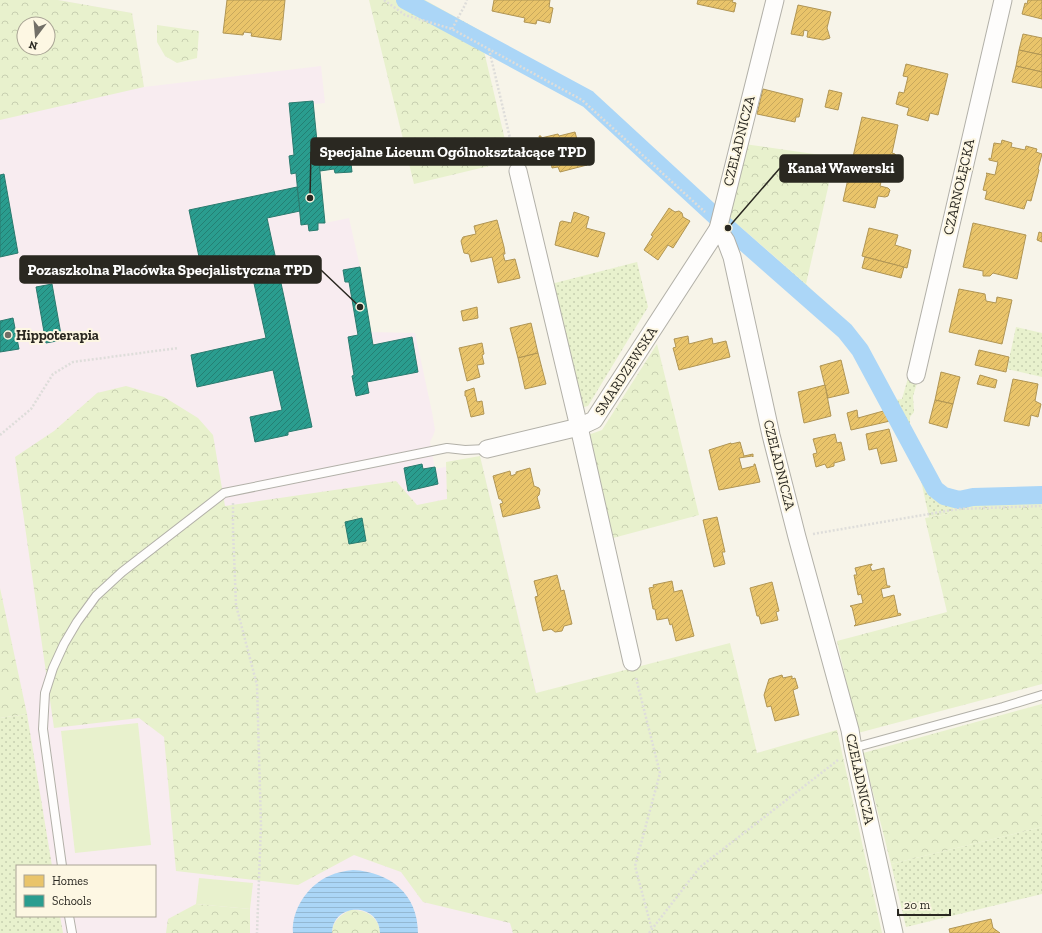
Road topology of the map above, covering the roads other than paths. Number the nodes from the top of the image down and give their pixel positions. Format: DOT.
graph roads {
  1 [pos="775,0"];
  2 [pos="1003,0"];
  3 [pos="518,172"];
  4 [pos="719,221"];
  5 [pos="916,375"];
  6 [pos="579,427"];
  7 [pos="487,449"];
  8 [pos="632,662"];
  9 [pos="1042,695"];
  10 [pos="853,748"];
  11 [pos="62,865"];
  12 [pos="69,917"];
  13 [pos="72,933"];
  14 [pos="894,933"];
  1 -- 4 [label="street, CZELADNICZA"];
  2 -- 5 [label="street, CZARNOŁĘCKA"];
  3 -- 6 [label="street"];
  4 -- 6 [label="street, SMARDZEWSKA"];
  4 -- 10 [label="street, CZELADNICZA"];
  6 -- 7 [label="street, SMARDZEWSKA"];
  6 -- 8 [label="street"];
  7 -- 11 [label="lane"];
  9 -- 10 [label="lane"];
  10 -- 14 [label="street, CZELADNICZA"];
  12 -- 13 [label="lane"];
}
